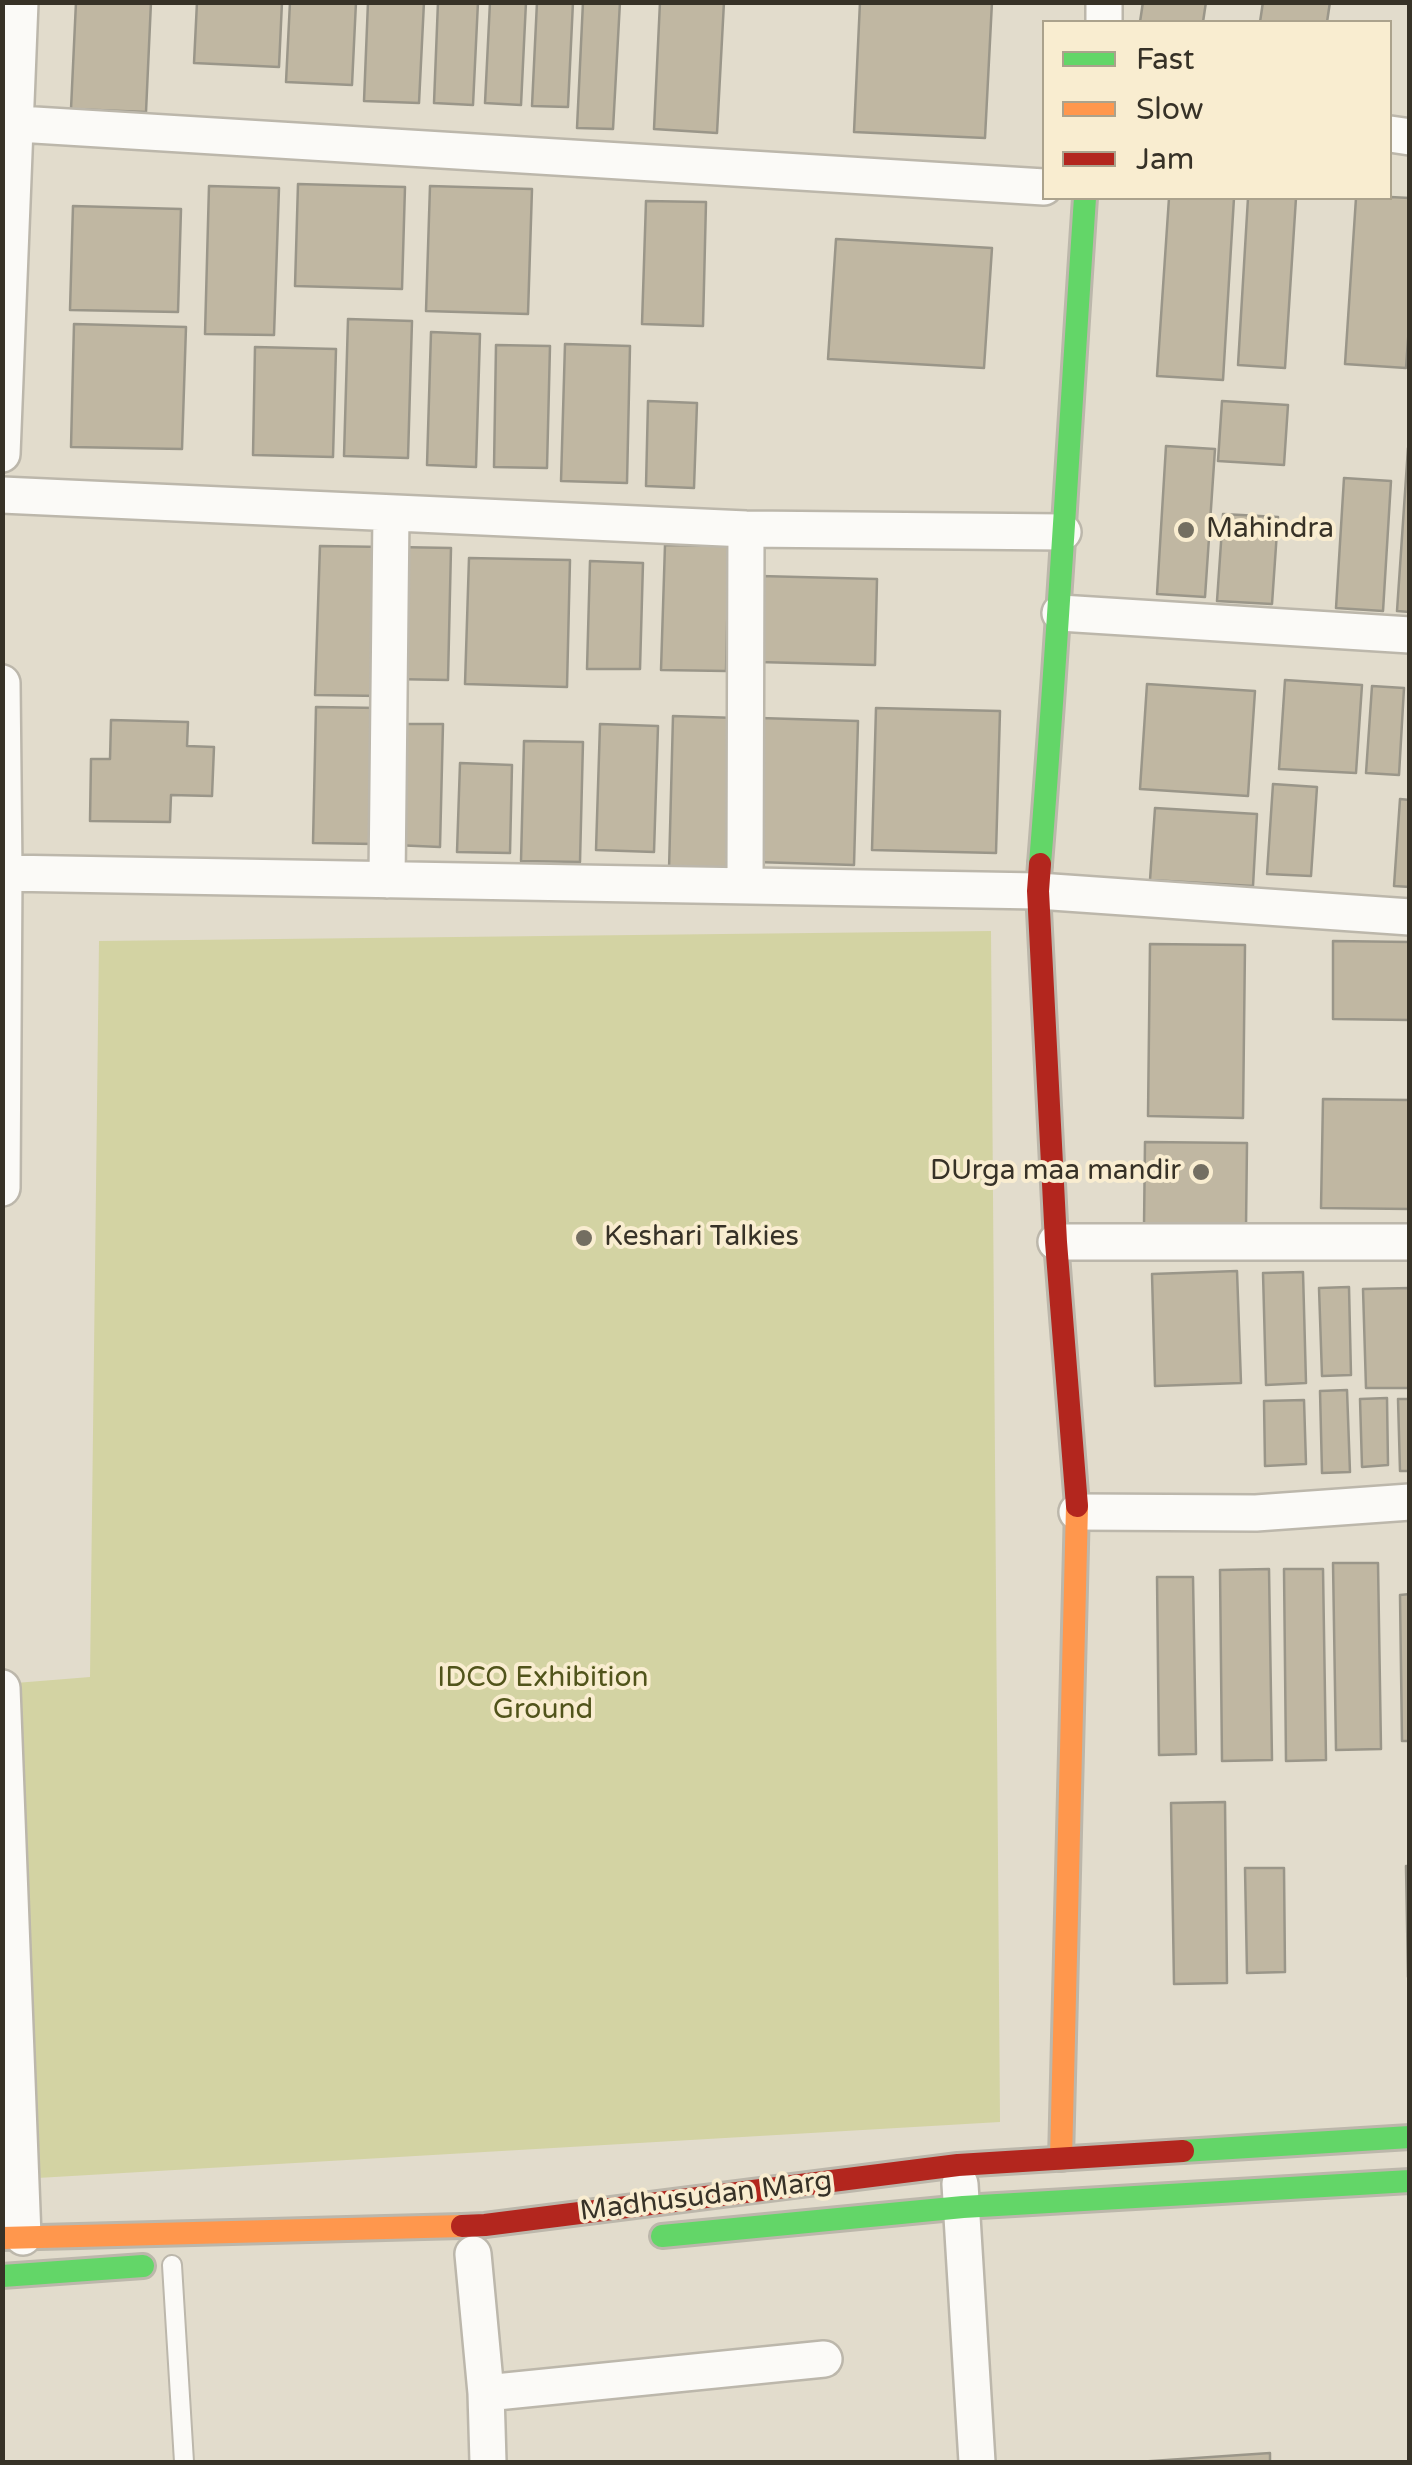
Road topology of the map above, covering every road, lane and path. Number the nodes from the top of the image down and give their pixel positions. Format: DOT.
graph roads {
  1 [pos="20,2"];
  2 [pos="8,123"];
  3 [pos="1042,187"];
  4 [pos="1085,200"];
  5 [pos="2,454"];
  6 [pos="2,496"];
  7 [pos="391,513"];
  8 [pos="746,529"];
  9 [pos="1063,532"];
  10 [pos="1060,613"];
  11 [pos="1410,635"];
  12 [pos="2,683"];
  13 [pos="4,873"];
  14 [pos="386,880"];
  15 [pos="745,886"];
  16 [pos="1038,891"];
  17 [pos="1410,918"];
  18 [pos="2,1188"];
  19 [pos="1056,1242"];
  20 [pos="1410,1242"];
  21 [pos="1410,1502"];
  22 [pos="1077,1512"];
  23 [pos="2,1688"];
  24 [pos="1410,2137"];
  25 [pos="1061,2159"];
  26 [pos="958,2166"];
  27 [pos="1410,2181"];
  28 [pos="963,2207"];
  29 [pos="13,2238"];
  30 [pos="630,2239"];
  31 [pos="474,2254"];
  32 [pos="182,2264"];
  33 [pos="2,2276"];
  34 [pos="824,2359"];
  35 [pos="486,2393"];
  36 [pos="184,2462"];
  37 [pos="488,2462"];
  38 [pos="977,2462"];
  1 -- 2 [label="street"];
  2 -- 3 [label="street"];
  2 -- 5 [label="street"];
  4 -- 9 [label="main road"];
  6 -- 7 [label="street"];
  7 -- 8 [label="street"];
  7 -- 14 [label="street"];
  8 -- 9 [label="street"];
  8 -- 15 [label="street"];
  9 -- 10 [label="main road"];
  10 -- 11 [label="street"];
  10 -- 16 [label="main road"];
  12 -- 13 [label="street"];
  13 -- 14 [label="street"];
  13 -- 18 [label="street"];
  14 -- 15 [label="street"];
  15 -- 16 [label="street"];
  16 -- 17 [label="street"];
  16 -- 19 [label="main road"];
  19 -- 20 [label="street"];
  19 -- 22 [label="main road"];
  21 -- 22 [label="street"];
  22 -- 25 [label="main road"];
  23 -- 29 [label="street"];
  24 -- 25 [label="main road, Madhusudan Marg"];
  25 -- 26 [label="main road, Madhusudan Marg"];
  26 -- 28 [label="street"];
  26 -- 29 [label="main road, Madhusudan Marg"];
  27 -- 28 [label="main road, Madhusudan Marg"];
  28 -- 30 [label="main road, Madhusudan Marg"];
  28 -- 38 [label="street"];
  31 -- 35 [label="street"];
  32 -- 33 [label="main road"];
  32 -- 36 [label="lane"];
  34 -- 35 [label="street"];
  35 -- 37 [label="street"];
}
